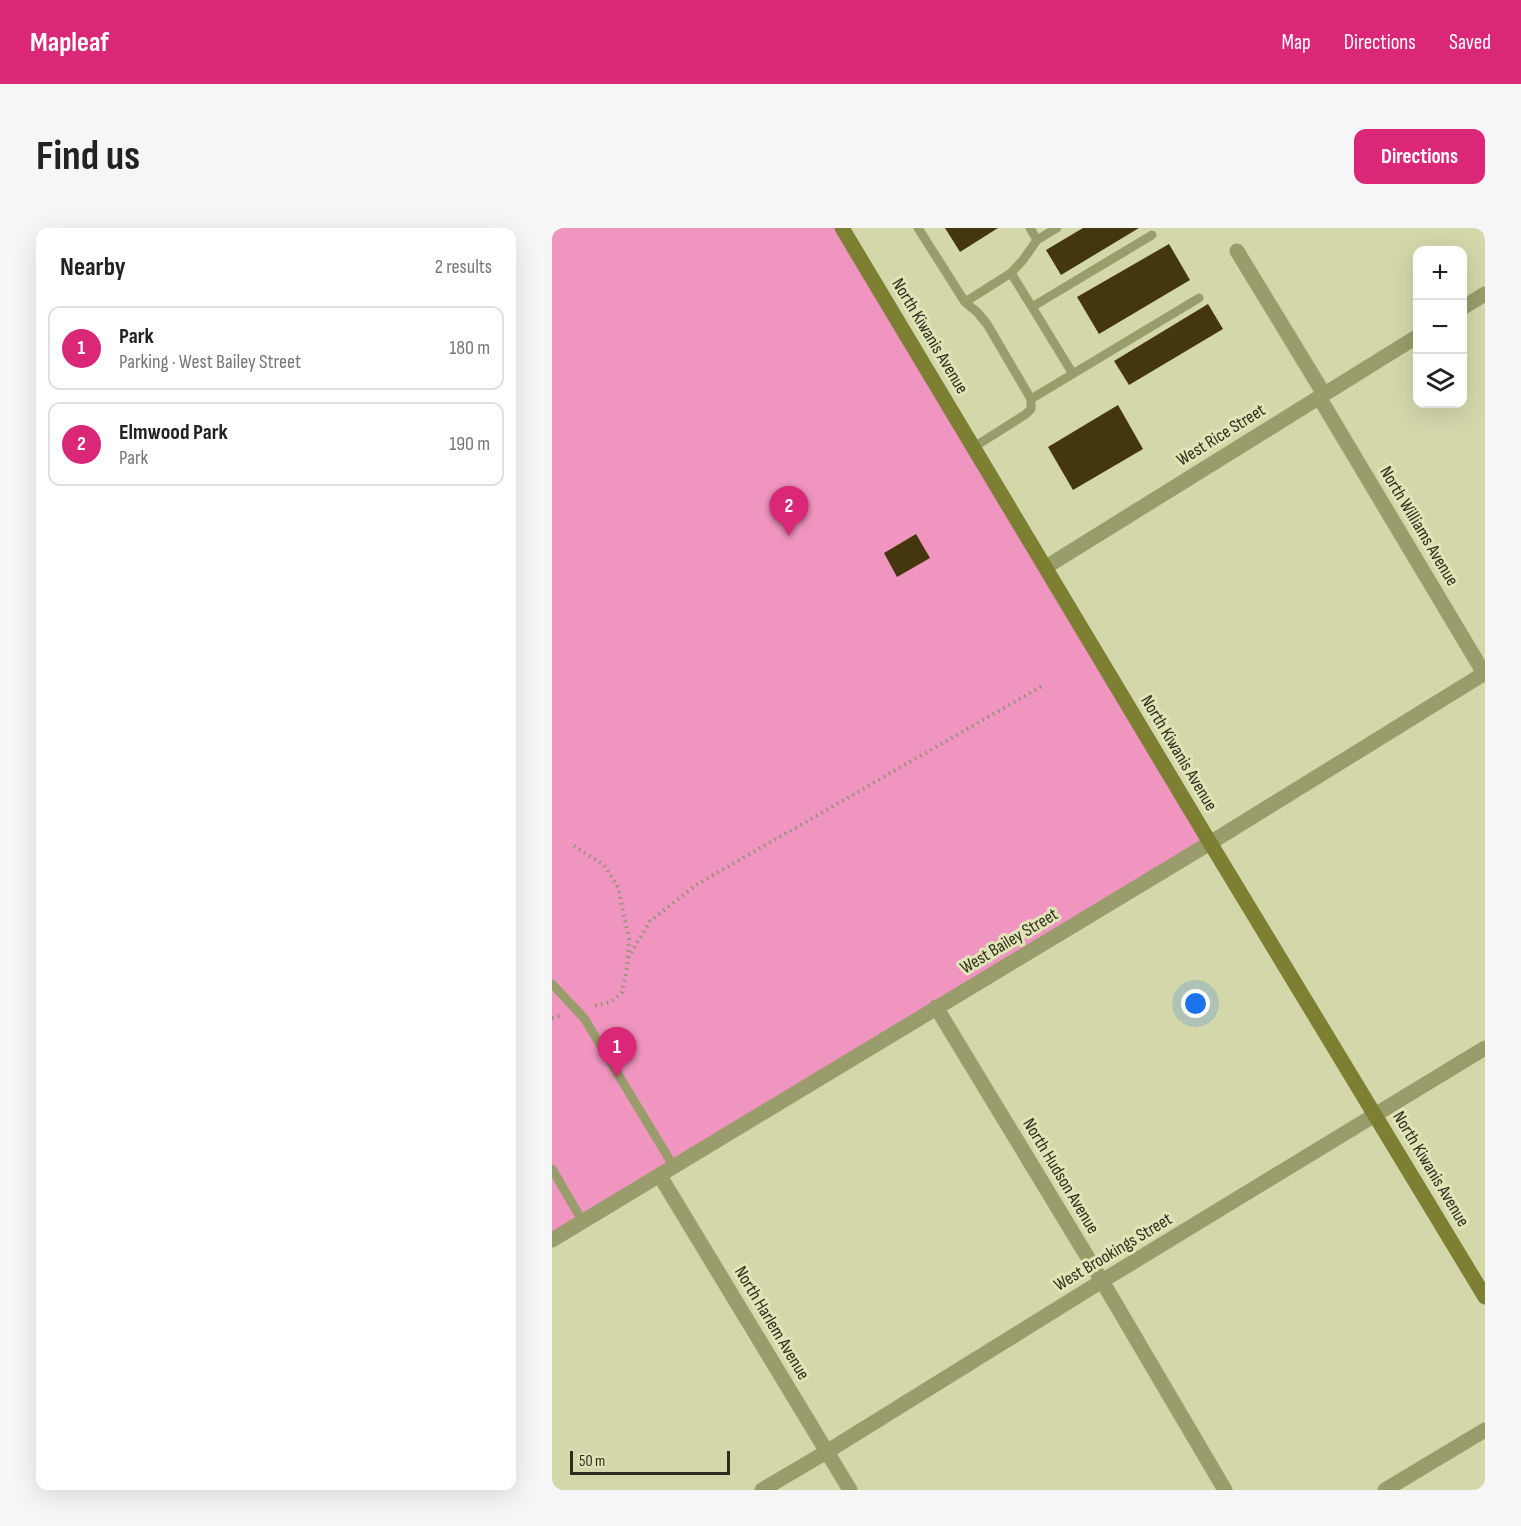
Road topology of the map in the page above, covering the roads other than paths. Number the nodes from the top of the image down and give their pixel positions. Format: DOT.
graph roads {
  1 [pos="842,228"];
  2 [pos="918,228"];
  3 [pos="1029,228"];
  4 [pos="1057,228"];
  5 [pos="1152,235"];
  6 [pos="1037,240"];
  7 [pos="1237,251"];
  8 [pos="1011,273"];
  9 [pos="1485,294"];
  10 [pos="1199,298"];
  11 [pos="965,302"];
  12 [pos="1467,305"];
  13 [pos="1032,307"];
  14 [pos="1413,339"];
  15 [pos="1073,374"];
  16 [pos="1322,395"];
  17 [pos="1031,399"];
  18 [pos="974,447"];
  19 [pos="1046,567"];
  20 [pos="1485,674"];
  21 [pos="1210,843"];
  22 [pos="552,984"];
  23 [pos="936,1007"];
  24 [pos="1485,1048"];
  25 [pos="1376,1115"];
  26 [pos="674,1167"];
  27 [pos="552,1169"];
  28 [pos="660,1176"];
  29 [pos="583,1222"];
  30 [pos="552,1240"];
  31 [pos="1102,1281"];
  32 [pos="1485,1297"];
  33 [pos="1485,1430"];
  34 [pos="828,1451"];
  35 [pos="762,1490"];
  36 [pos="850,1490"];
  37 [pos="1225,1490"];
  38 [pos="1385,1490"];
  1 -- 18 [label="main road, North Kiwanis Avenue"];
  2 -- 11 [label="lane"];
  3 -- 6 [label="lane"];
  4 -- 6 [label="lane"];
  5 -- 13 [label="lane"];
  6 -- 8 [label="lane"];
  7 -- 16 [label="street, North Williams Avenue"];
  8 -- 11 [label="lane"];
  8 -- 13 [label="lane"];
  9 -- 12 [label="street"];
  10 -- 15 [label="lane"];
  11 -- 17 [label="lane"];
  13 -- 15 [label="lane"];
  14 -- 16 [label="street, West Rice Street"];
  15 -- 17 [label="lane"];
  16 -- 19 [label="street, West Rice Street"];
  16 -- 20 [label="street, North Williams Avenue"];
  17 -- 18 [label="lane"];
  18 -- 19 [label="main road, North Kiwanis Avenue"];
  19 -- 21 [label="main road, North Kiwanis Avenue"];
  20 -- 21 [label="street, West Bailey Street"];
  21 -- 23 [label="street, West Bailey Street"];
  21 -- 25 [label="main road, North Kiwanis Avenue"];
  22 -- 26 [label="lane"];
  23 -- 26 [label="street, West Bailey Street"];
  23 -- 31 [label="street, North Hudson Avenue"];
  24 -- 25 [label="street, West Brookings Street"];
  25 -- 31 [label="street, West Brookings Street"];
  25 -- 32 [label="main road, North Kiwanis Avenue"];
  26 -- 28 [label="street, West Bailey Street"];
  27 -- 29 [label="lane"];
  28 -- 29 [label="street, West Bailey Street"];
  28 -- 34 [label="street, North Harlem Avenue"];
  29 -- 30 [label="street, West Bailey Street"];
  31 -- 34 [label="street, West Brookings Street"];
  31 -- 37 [label="street, North Hudson Avenue"];
  33 -- 38 [label="street"];
  34 -- 35 [label="street, West Brookings Street"];
  34 -- 36 [label="street, North Harlem Avenue"];
}
